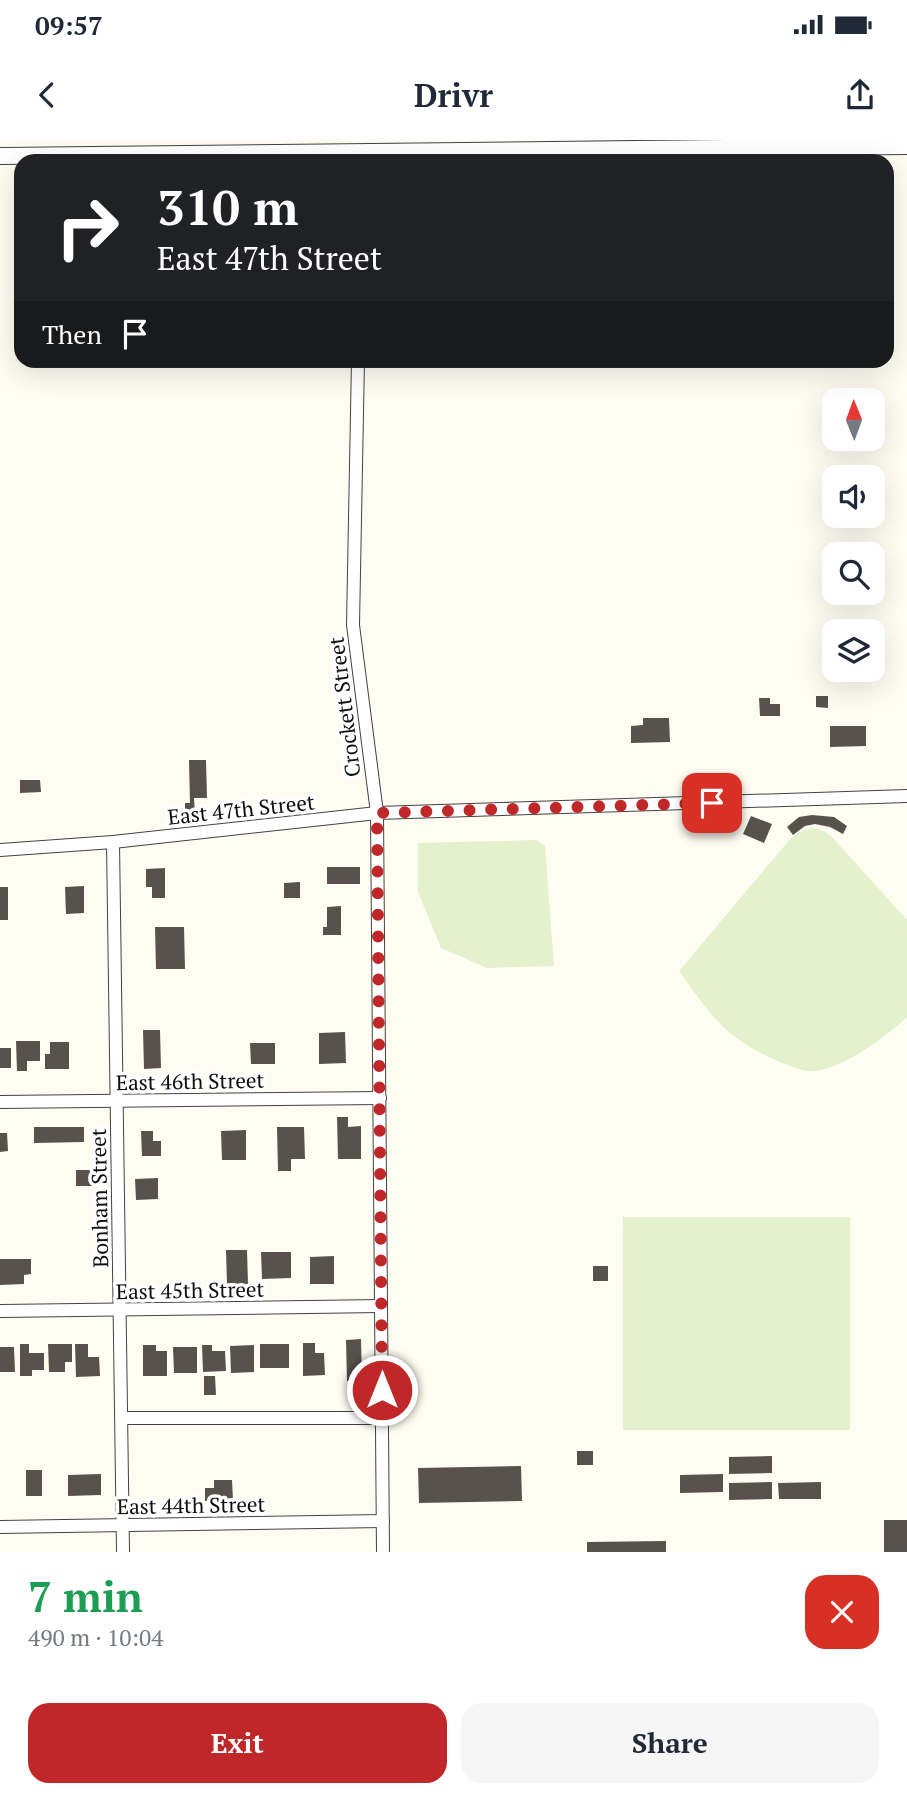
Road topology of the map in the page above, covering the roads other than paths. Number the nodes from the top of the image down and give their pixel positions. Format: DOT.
graph roads {
  1 [pos="907,146"];
  2 [pos="181,154"];
  3 [pos="358,368"];
  4 [pos="907,796"];
  5 [pos="377,813"];
  6 [pos="114,842"];
  7 [pos="0,850"];
  8 [pos="380,1098"];
  9 [pos="117,1101"];
  10 [pos="0,1102"];
  11 [pos="381,1306"];
  12 [pos="120,1310"];
  13 [pos="0,1311"];
  14 [pos="122,1418"];
  15 [pos="382,1418"];
  16 [pos="383,1521"];
  17 [pos="123,1525"];
  18 [pos="0,1527"];
  19 [pos="124,1552"];
  20 [pos="383,1552"];
  1 -- 2 [label="street"];
  3 -- 5 [label="street, Crockett Street"];
  4 -- 5 [label="street, East 47th Street"];
  5 -- 6 [label="street, East 47th Street"];
  5 -- 8 [label="street, Crockett Street"];
  6 -- 7 [label="street, East 47th Street"];
  6 -- 9 [label="street, Bonham Street"];
  8 -- 9 [label="street, East 46th Street"];
  8 -- 11 [label="street, Crockett Street"];
  9 -- 10 [label="street, East 46th Street"];
  9 -- 12 [label="street, Bonham Street"];
  11 -- 12 [label="street, East 45th Street"];
  11 -- 15 [label="street, Crockett Street"];
  12 -- 13 [label="street, East 45th Street"];
  12 -- 14 [label="street, Bonham Street"];
  14 -- 15 [label="street"];
  14 -- 17 [label="street, Bonham Street"];
  15 -- 16 [label="street, Crockett Street"];
  16 -- 17 [label="street, East 44th Street"];
  16 -- 20 [label="street, Crockett Street"];
  17 -- 18 [label="street, East 44th Street"];
  17 -- 19 [label="street, Bonham Street"];
}
